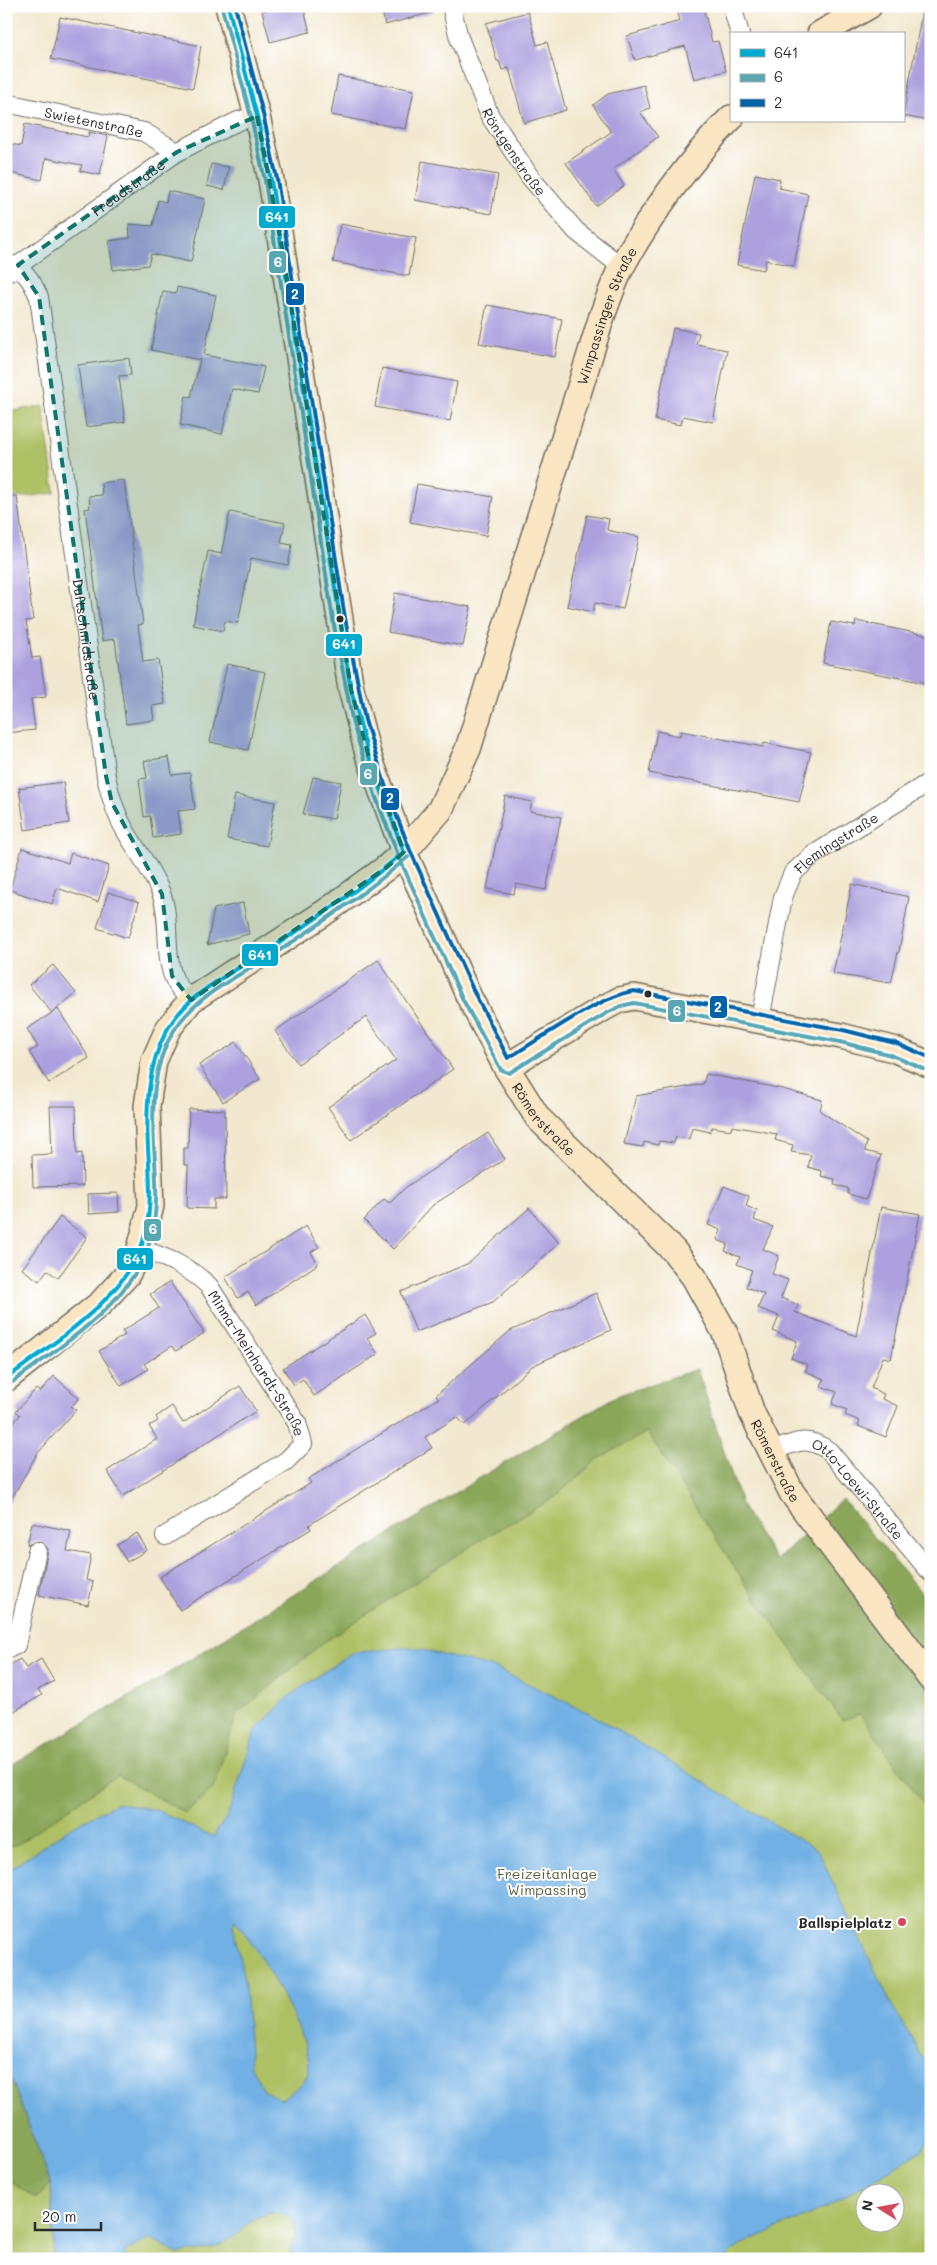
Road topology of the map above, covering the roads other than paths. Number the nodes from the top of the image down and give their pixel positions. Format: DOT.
graph roads {
  1 [pos="228,6"];
  2 [pos="451,6"];
  3 [pos="732,6"];
  4 [pos="869,6"];
  5 [pos="739,32"];
  6 [pos="824,32"];
  7 [pos="6,104"];
  8 [pos="257,116"];
  9 [pos="730,119"];
  10 [pos="177,152"];
  11 [pos="10,267"];
  12 [pos="622,267"];
  13 [pos="931,781"];
  14 [pos="404,852"];
  15 [pos="191,1000"];
  16 [pos="760,1020"];
  17 [pos="931,1065"];
  18 [pos="506,1067"];
  19 [pos="140,1249"];
  20 [pos="6,1379"];
  21 [pos="770,1452"];
  22 [pos="164,1536"];
  23 [pos="37,1551"];
  24 [pos="931,1573"];
  25 [pos="6,1650"];
  26 [pos="931,1679"];
  1 -- 8 [label="street, Römerstraße"];
  2 -- 12 [label="street, Röntgenstraße"];
  3 -- 5 [label="street"];
  4 -- 6 [label="street"];
  7 -- 10 [label="street, Swietenstraße"];
  8 -- 10 [label="street, Freudstraße"];
  8 -- 14 [label="street, Römerstraße"];
  9 -- 12 [label="street, Wimpassinger Straße"];
  10 -- 11 [label="street, Freudstraße"];
  11 -- 15 [label="street, Duftschmidstraße"];
  12 -- 14 [label="street, Wimpassinger Straße"];
  13 -- 16 [label="street, Flemingstraße"];
  14 -- 15 [label="street, Wimpassinger Straße"];
  14 -- 18 [label="street, Römerstraße"];
  15 -- 19 [label="street, Wimpassinger Straße"];
  16 -- 17 [label="street"];
  16 -- 18 [label="street"];
  18 -- 21 [label="street, Römerstraße"];
  19 -- 20 [label="street, Wimpassinger Straße"];
  19 -- 22 [label="street, Minna-Meinhardt-Straße"];
  21 -- 24 [label="street, Otto-Loewi-Straße"];
  21 -- 26 [label="street, Römerstraße"];
  23 -- 25 [label="street"];
}
